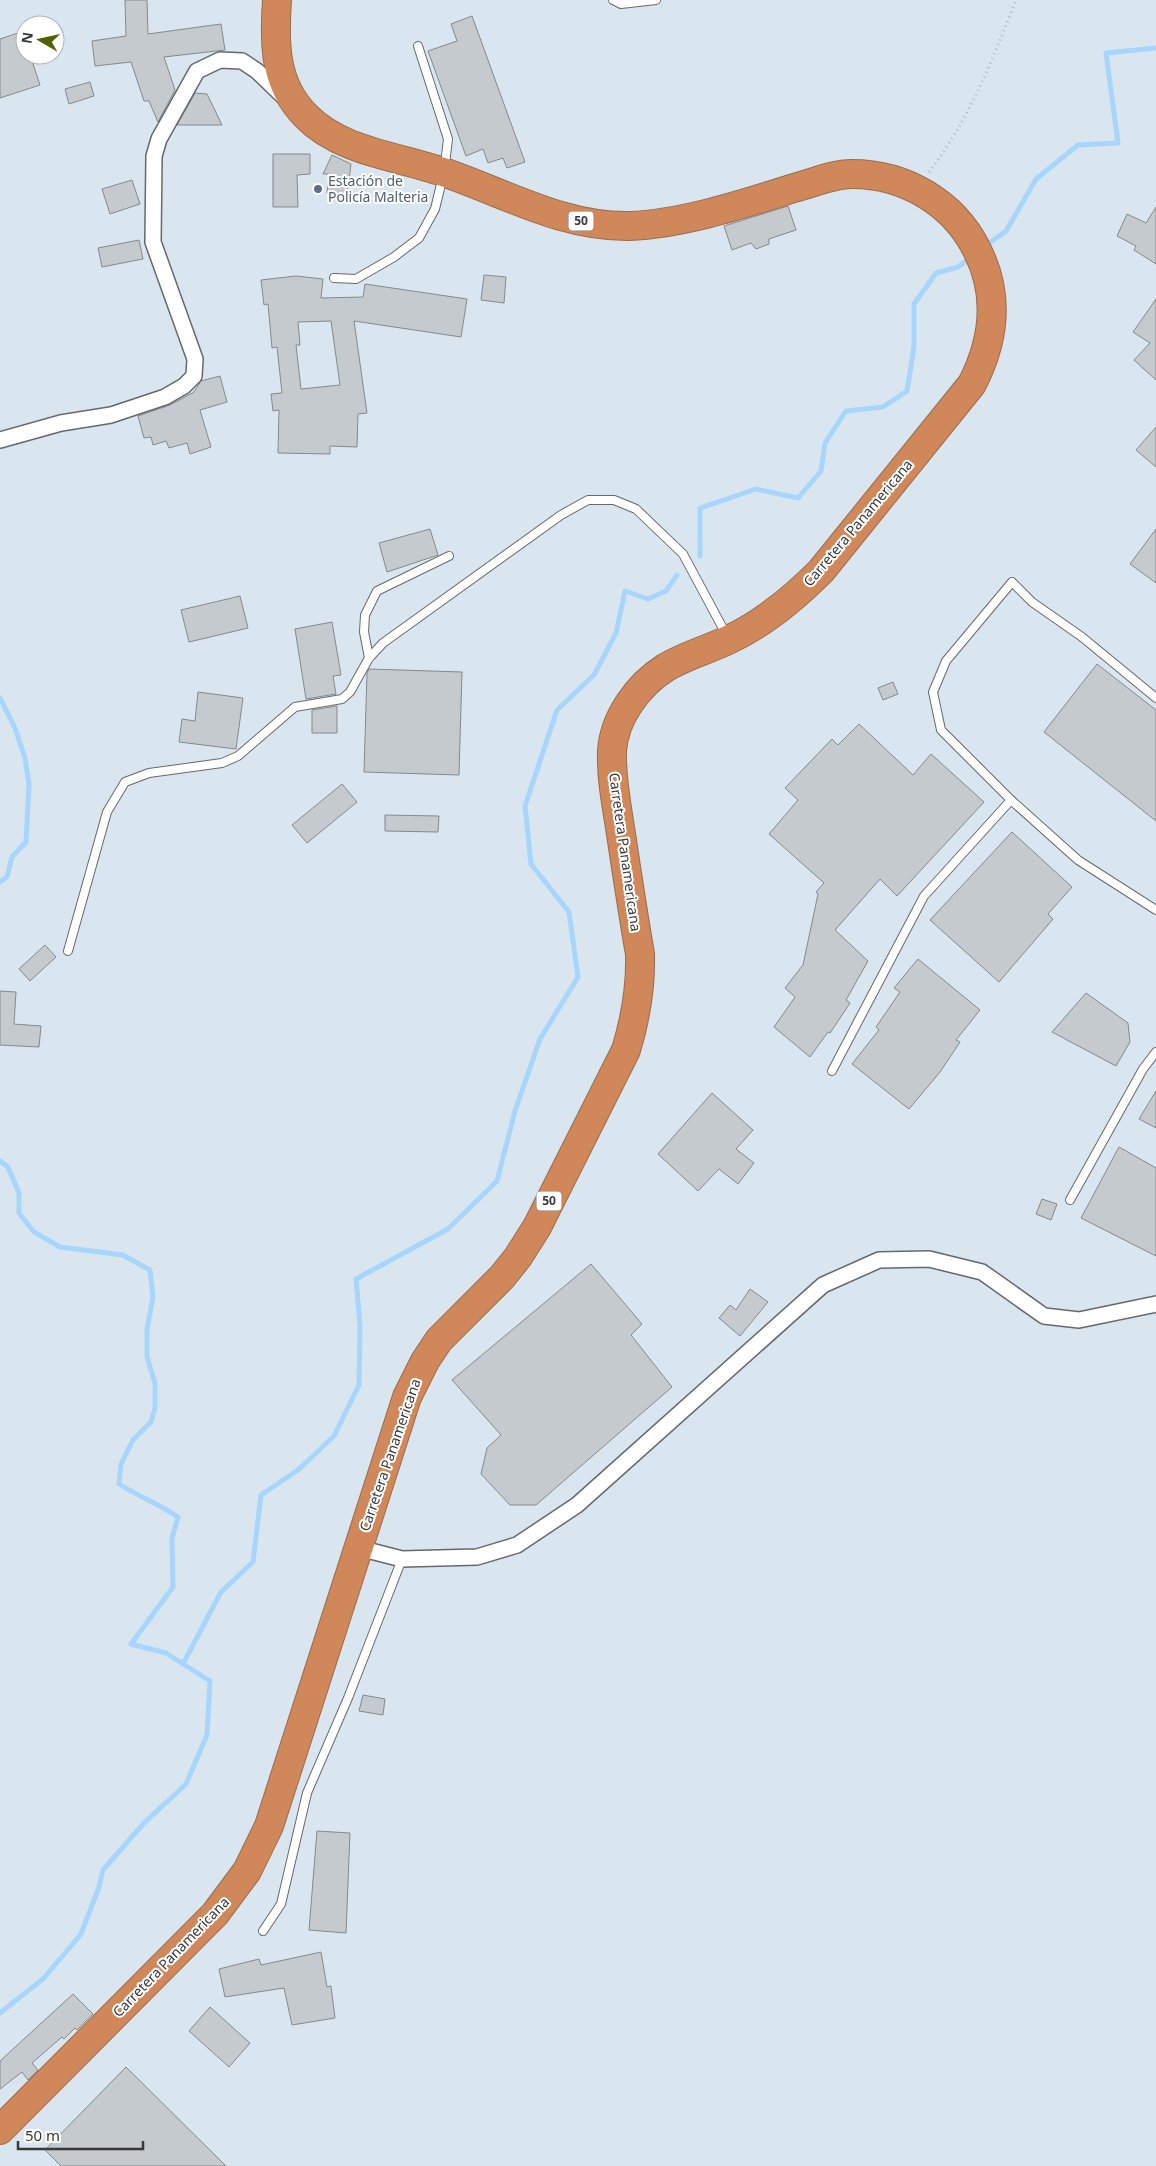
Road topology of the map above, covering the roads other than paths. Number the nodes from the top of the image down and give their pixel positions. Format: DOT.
graph roads {
  1 [pos="277,0"];
  2 [pos="613,0"];
  3 [pos="656,0"];
  4 [pos="418,46"];
  5 [pos="306,116"];
  6 [pos="444,172"];
  7 [pos="334,278"];
  8 [pos="0,440"];
  9 [pos="449,556"];
  10 [pos="729,640"];
  11 [pos="369,658"];
  12 [pos="1156,698"];
  13 [pos="1011,800"];
  14 [pos="1156,910"];
  15 [pos="68,951"];
  16 [pos="1156,1052"];
  17 [pos="832,1070"];
  18 [pos="1070,1200"];
  19 [pos="1156,1304"];
  20 [pos="359,1548"];
  21 [pos="402,1559"];
  22 [pos="263,1931"];
  23 [pos="0,2130"];
  1 -- 5 [label="highway, Carretera Panamericana / 50"];
  2 -- 3 [label="lane"];
  4 -- 6 [label="lane"];
  5 -- 6 [label="highway, Carretera Panamericana / 50"];
  5 -- 8 [label="street"];
  6 -- 7 [label="lane"];
  6 -- 10 [label="highway, Carretera Panamericana / 50"];
  9 -- 11 [label="lane"];
  10 -- 11 [label="lane"];
  10 -- 20 [label="highway, Carretera Panamericana / 50"];
  11 -- 15 [label="lane"];
  12 -- 13 [label="lane"];
  13 -- 14 [label="lane"];
  13 -- 17 [label="lane"];
  16 -- 18 [label="lane"];
  19 -- 21 [label="street"];
  20 -- 21 [label="street"];
  20 -- 23 [label="highway, Carretera Panamericana / 50"];
  21 -- 22 [label="lane"];
}
